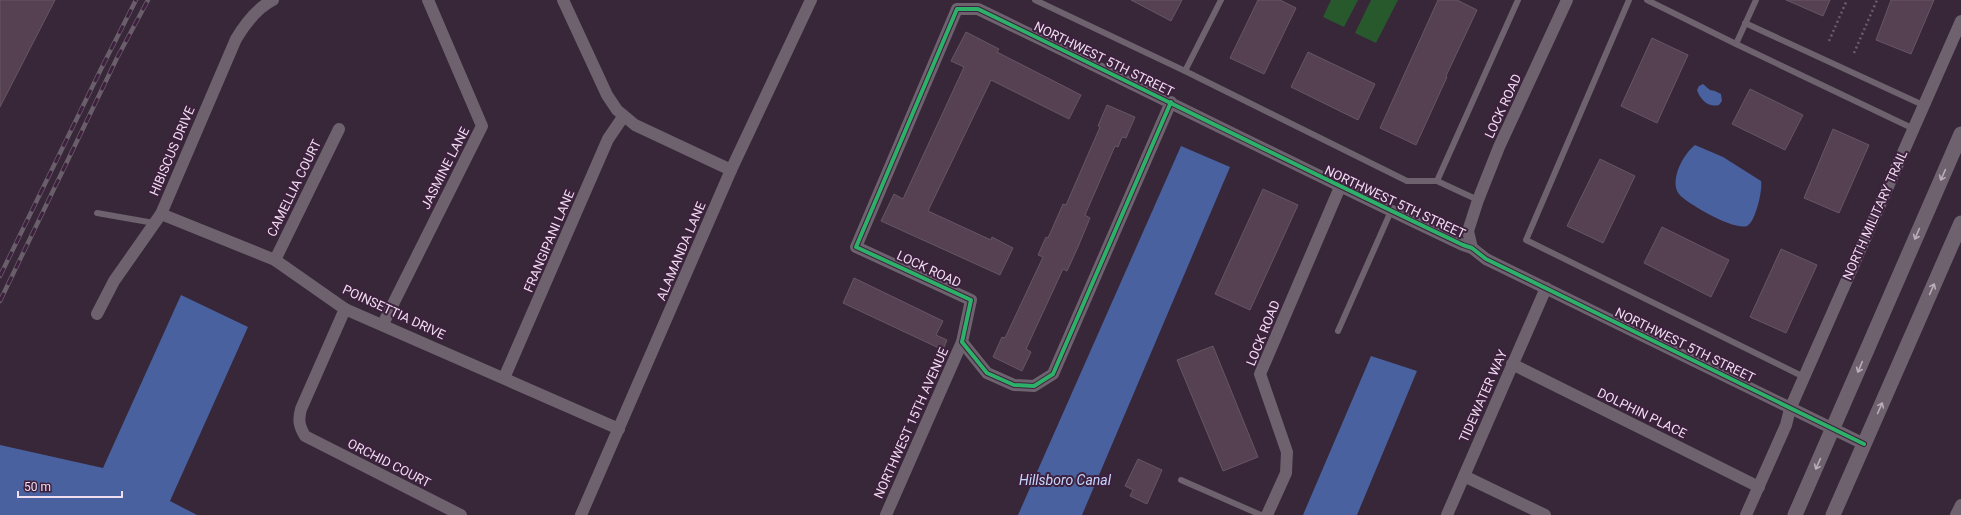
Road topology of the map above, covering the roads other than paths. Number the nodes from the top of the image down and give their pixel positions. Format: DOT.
graph roads {
  1 [pos="273,0"];
  2 [pos="428,0"];
  3 [pos="563,0"];
  4 [pos="811,0"];
  5 [pos="1035,0"];
  6 [pos="1222,0"];
  7 [pos="1518,0"];
  8 [pos="1567,0"];
  9 [pos="1629,0"];
  10 [pos="1647,0"];
  11 [pos="1756,0"];
  12 [pos="957,9"];
  13 [pos="1961,21"];
  14 [pos="1745,23"];
  15 [pos="1736,44"];
  16 [pos="1185,71"];
  17 [pos="1171,102"];
  18 [pos="1923,105"];
  19 [pos="623,117"];
  20 [pos="338,129"];
  21 [pos="1914,129"];
  22 [pos="1961,134"];
  23 [pos="731,170"];
  24 [pos="1437,181"];
  25 [pos="1340,187"];
  26 [pos="1478,200"];
  27 [pos="1391,211"];
  28 [pos="97,213"];
  29 [pos="158,218"];
  30 [pos="1961,223"];
  31 [pos="1472,248"];
  32 [pos="275,260"];
  33 [pos="1546,288"];
  34 [pos="345,308"];
  35 [pos="97,314"];
  36 [pos="383,324"];
  37 [pos="1338,331"];
  38 [pos="962,342"];
  39 [pos="1512,364"];
  40 [pos="1804,377"];
  41 [pos="504,378"];
  42 [pos="1790,409"];
  43 [pos="619,428"];
  44 [pos="1833,428"];
  45 [pos="1864,444"];
  46 [pos="1464,476"];
  47 [pos="1182,480"];
  48 [pos="1758,486"];
  49 [pos="1961,504"];
  50 [pos="461,515"];
  51 [pos="581,515"];
  52 [pos="886,515"];
  53 [pos="1260,515"];
  54 [pos="1267,515"];
  55 [pos="1447,515"];
  56 [pos="1545,515"];
  57 [pos="1746,515"];
  58 [pos="1795,515"];
  59 [pos="1833,515"];
  60 [pos="1956,515"];
  1 -- 29 [label="street, HIBISCUS DRIVE"];
  2 -- 36 [label="street, JASMINE LANE"];
  3 -- 19 [label="street"];
  4 -- 23 [label="street, ALAMANDA LANE"];
  5 -- 16 [label="lane"];
  6 -- 16 [label="lane"];
  7 -- 24 [label="lane"];
  8 -- 26 [label="street, LOCK ROAD"];
  9 -- 40 [label="lane"];
  10 -- 15 [label="lane"];
  11 -- 14 [label="lane"];
  12 -- 17 [label="street, NORTHWEST 5TH STREET"];
  12 -- 38 [label="street, LOCK ROAD"];
  13 -- 18 [label="street, NORTH MILITARY TRAIL"];
  14 -- 15 [label="lane"];
  14 -- 18 [label="lane"];
  15 -- 21 [label="lane"];
  16 -- 24 [label="lane"];
  17 -- 25 [label="street, NORTHWEST 5TH STREET"];
  17 -- 38 [label="street"];
  18 -- 21 [label="street, NORTH MILITARY TRAIL"];
  19 -- 23 [label="street"];
  19 -- 41 [label="street, FRANGIPANI LANE"];
  20 -- 32 [label="street, CAMELLIA COURT"];
  21 -- 40 [label="street, NORTH MILITARY TRAIL"];
  22 -- 44 [label="street, one-way"];
  23 -- 43 [label="street, ALAMANDA LANE"];
  24 -- 26 [label="lane"];
  25 -- 27 [label="street, NORTHWEST 5TH STREET"];
  25 -- 54 [label="street, LOCK ROAD"];
  26 -- 31 [label="street, LOCK ROAD"];
  27 -- 31 [label="street, NORTHWEST 5TH STREET"];
  27 -- 37 [label="lane"];
  28 -- 29 [label="lane"];
  29 -- 32 [label="street, POINSETTIA DRIVE"];
  29 -- 35 [label="street, HIBISCUS DRIVE"];
  45 -- 30 [label="street, one-way"];
  31 -- 33 [label="street, NORTHWEST 5TH STREET"];
  32 -- 34 [label="street, POINSETTIA DRIVE"];
  33 -- 39 [label="street, TIDEWATER WAY"];
  33 -- 42 [label="street, NORTHWEST 5TH STREET"];
  34 -- 36 [label="street, POINSETTIA DRIVE"];
  34 -- 50 [label="street, ORCHID COURT"];
  36 -- 41 [label="street, POINSETTIA DRIVE"];
  38 -- 52 [label="street, NORTHWEST 15TH AVENUE"];
  39 -- 46 [label="street, TIDEWATER WAY"];
  39 -- 48 [label="street, DOLPHIN PLACE"];
  40 -- 42 [label="street, NORTH MILITARY TRAIL"];
  41 -- 43 [label="street, POINSETTIA DRIVE"];
  42 -- 44 [label="street, NORTHWEST 5TH STREET"];
  42 -- 48 [label="street, NORTH MILITARY TRAIL"];
  43 -- 51 [label="street, ALAMANDA LANE"];
  44 -- 45 [label="street, NORTHWEST 5TH STREET"];
  44 -- 58 [label="street, one-way"];
  45 -- 59 [label="street"];
  46 -- 55 [label="street, TIDEWATER WAY"];
  46 -- 56 [label="street"];
  47 -- 53 [label="lane"];
  48 -- 57 [label="street, NORTH MILITARY TRAIL"];
  49 -- 60 [label="street"];
}
